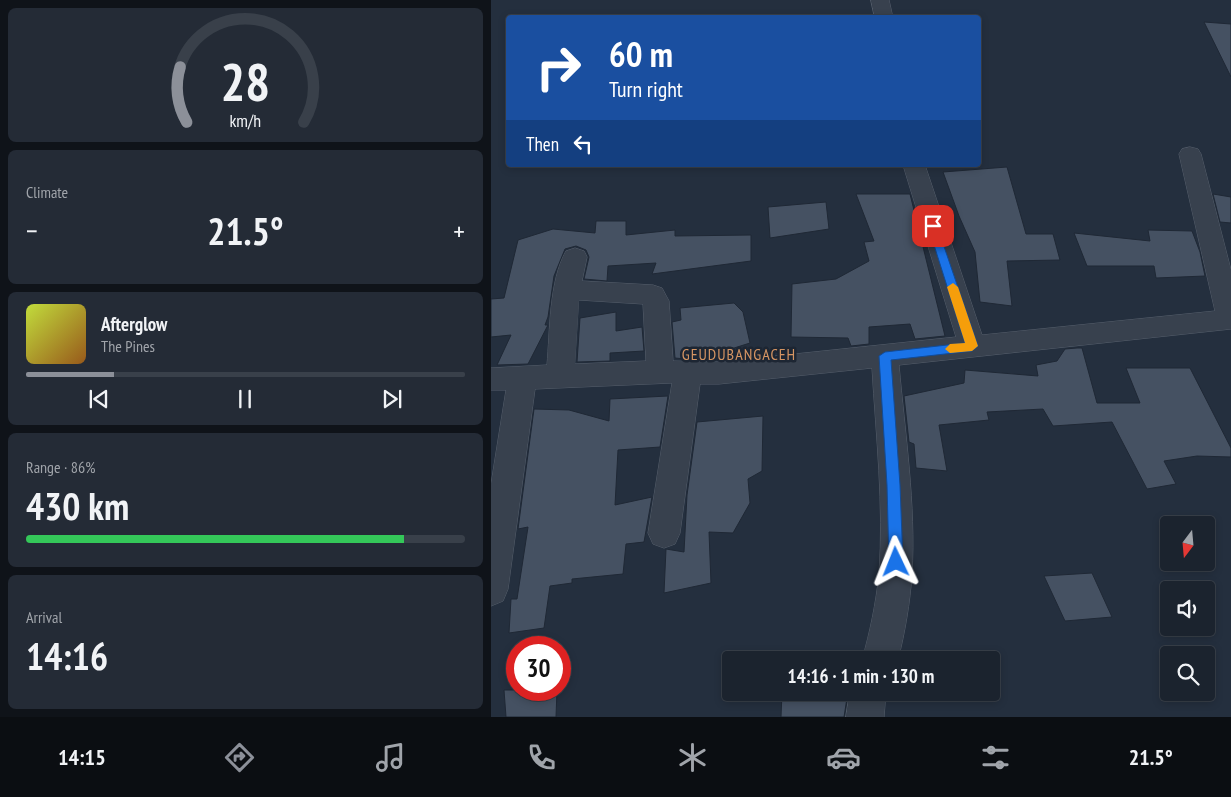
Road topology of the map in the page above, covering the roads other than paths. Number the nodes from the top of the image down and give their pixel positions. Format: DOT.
graph roads {
  1 [pos="880,0"];
  2 [pos="883,15"];
  3 [pos="1190,154"];
  4 [pos="915,167"];
  5 [pos="575,257"];
  6 [pos="567,290"];
  7 [pos="1231,319"];
  8 [pos="972,346"];
  9 [pos="885,356"];
  10 [pos="674,373"];
  11 [pos="559,377"];
  12 [pos="491,379"];
  13 [pos="522,379"];
  14 [pos="664,533"];
  15 [pos="491,590"];
  16 [pos="882,651"];
  17 [pos="868,701"];
  18 [pos="865,717"];
  1 -- 2 [label="street"];
  3 -- 7 [label="street"];
  4 -- 8 [label="street"];
  5 -- 6 [label="street"];
  6 -- 10 [label="street"];
  6 -- 11 [label="street"];
  7 -- 8 [label="street"];
  8 -- 9 [label="street"];
  9 -- 10 [label="street"];
  9 -- 16 [label="street"];
  10 -- 11 [label="street"];
  10 -- 14 [label="street"];
  11 -- 13 [label="street"];
  12 -- 13 [label="street"];
  13 -- 15 [label="street"];
  17 -- 18 [label="street"];
}
